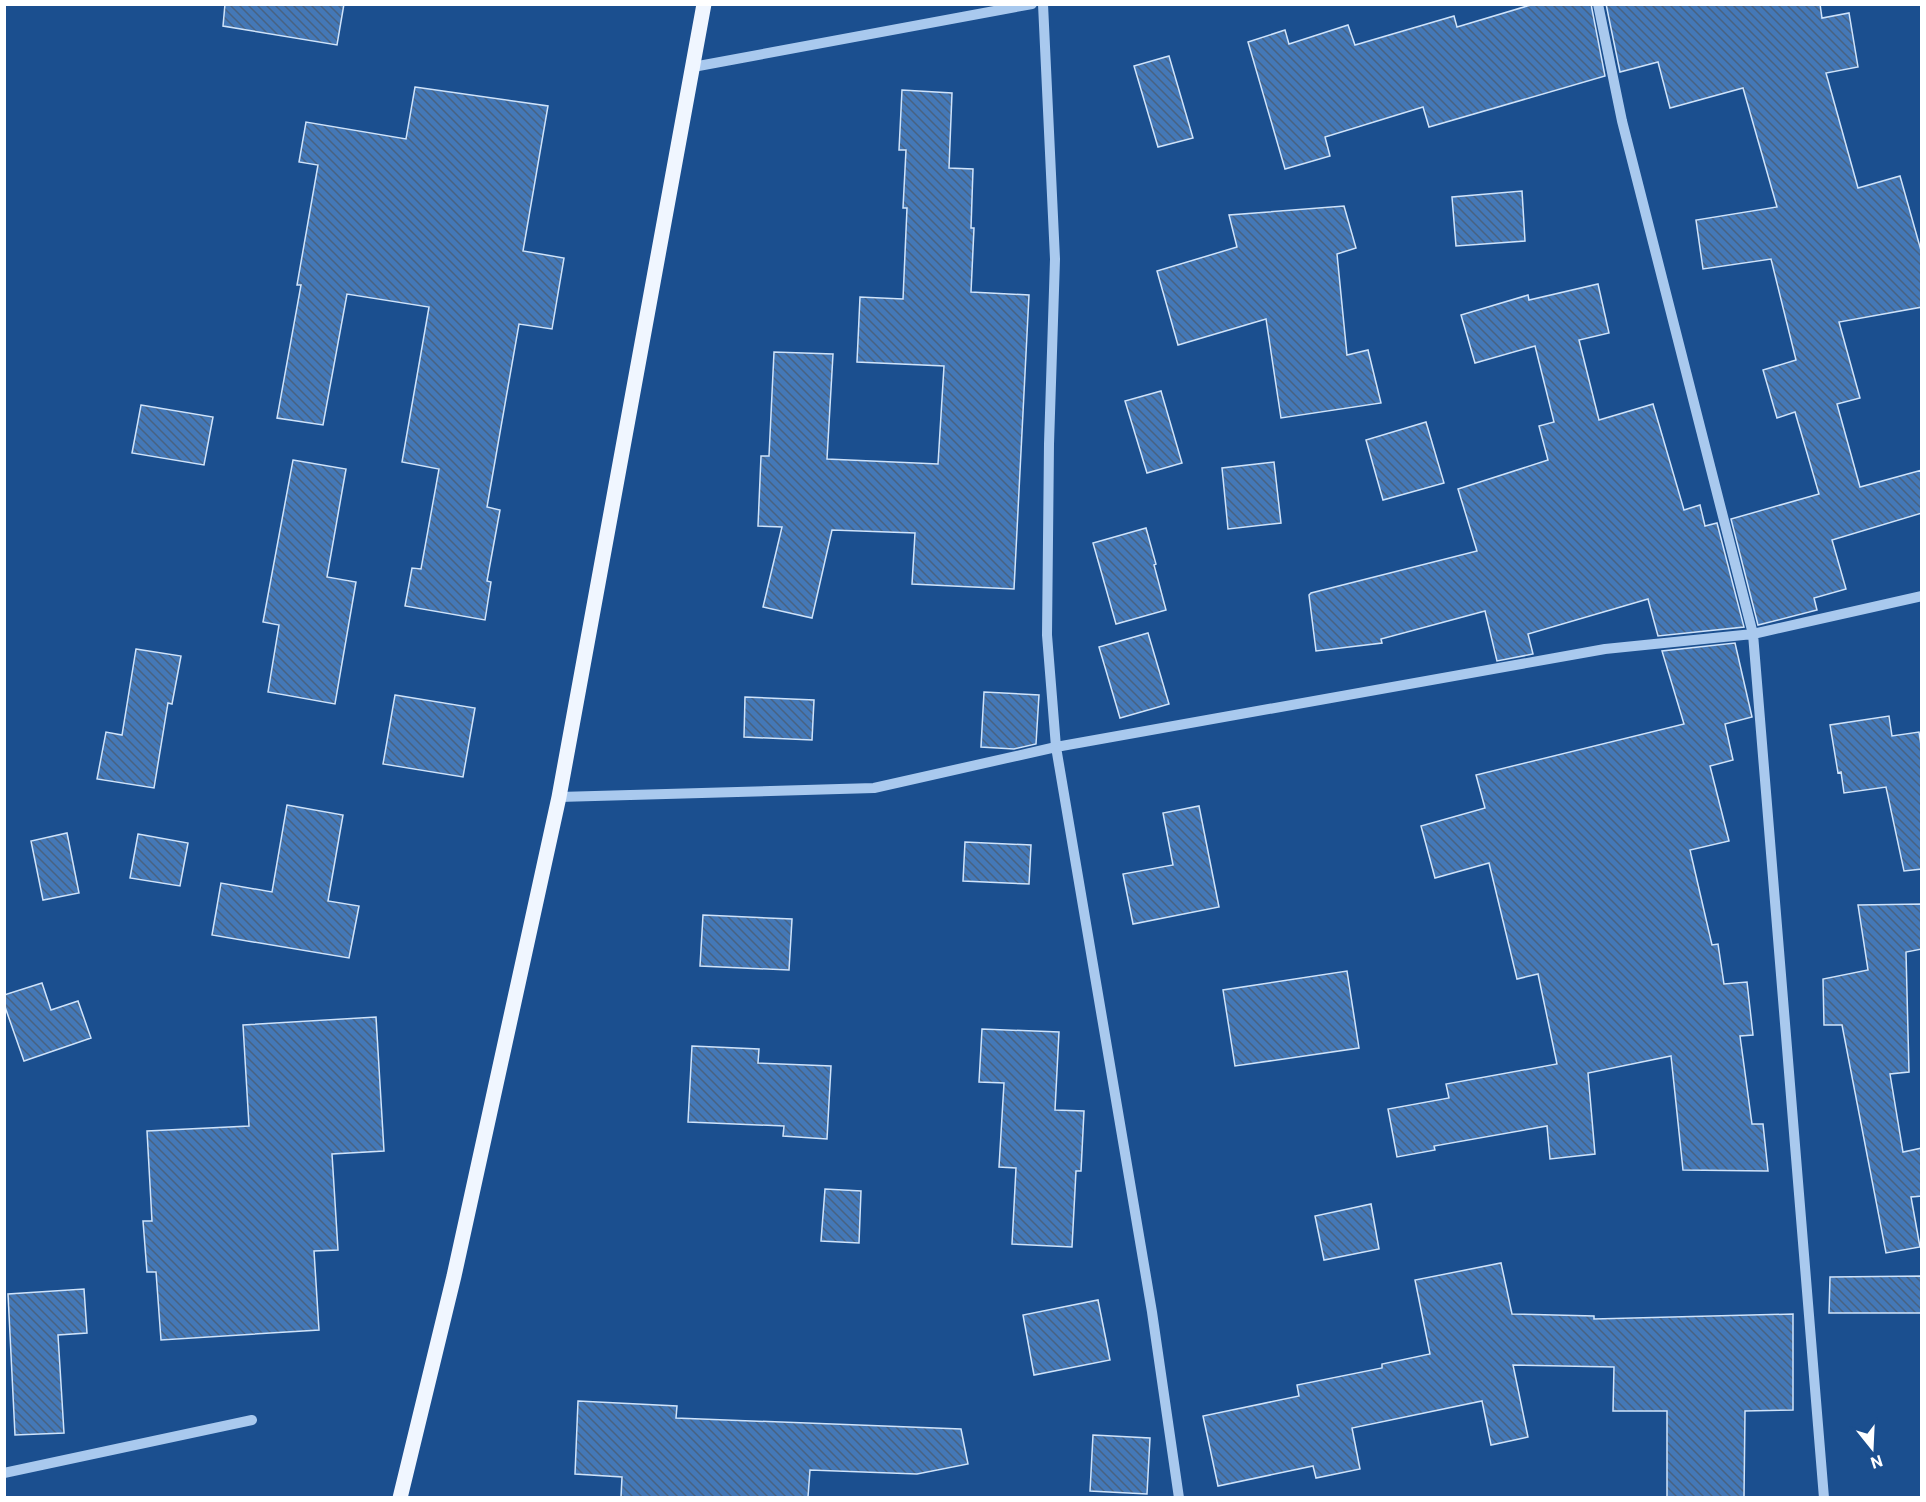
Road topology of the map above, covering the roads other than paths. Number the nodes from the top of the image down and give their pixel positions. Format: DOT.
graph roads {
  1 [pos="704,4"];
  2 [pos="1032,4"];
  3 [pos="1043,4"];
  4 [pos="1598,4"];
  5 [pos="693,66"];
  6 [pos="1922,596"];
  7 [pos="1753,634"];
  8 [pos="1056,747"];
  9 [pos="559,797"];
  10 [pos="252,1420"];
  11 [pos="4,1473"];
  12 [pos="400,1497"];
  13 [pos="1179,1497"];
  14 [pos="1824,1497"];
  1 -- 5 [label="main road"];
  2 -- 5 [label="street"];
  3 -- 8 [label="street"];
  4 -- 7 [label="street"];
  5 -- 9 [label="main road"];
  6 -- 7 [label="street"];
  7 -- 8 [label="street"];
  7 -- 14 [label="street"];
  8 -- 9 [label="street"];
  8 -- 13 [label="street"];
  9 -- 12 [label="main road"];
  10 -- 11 [label="street"];
}
